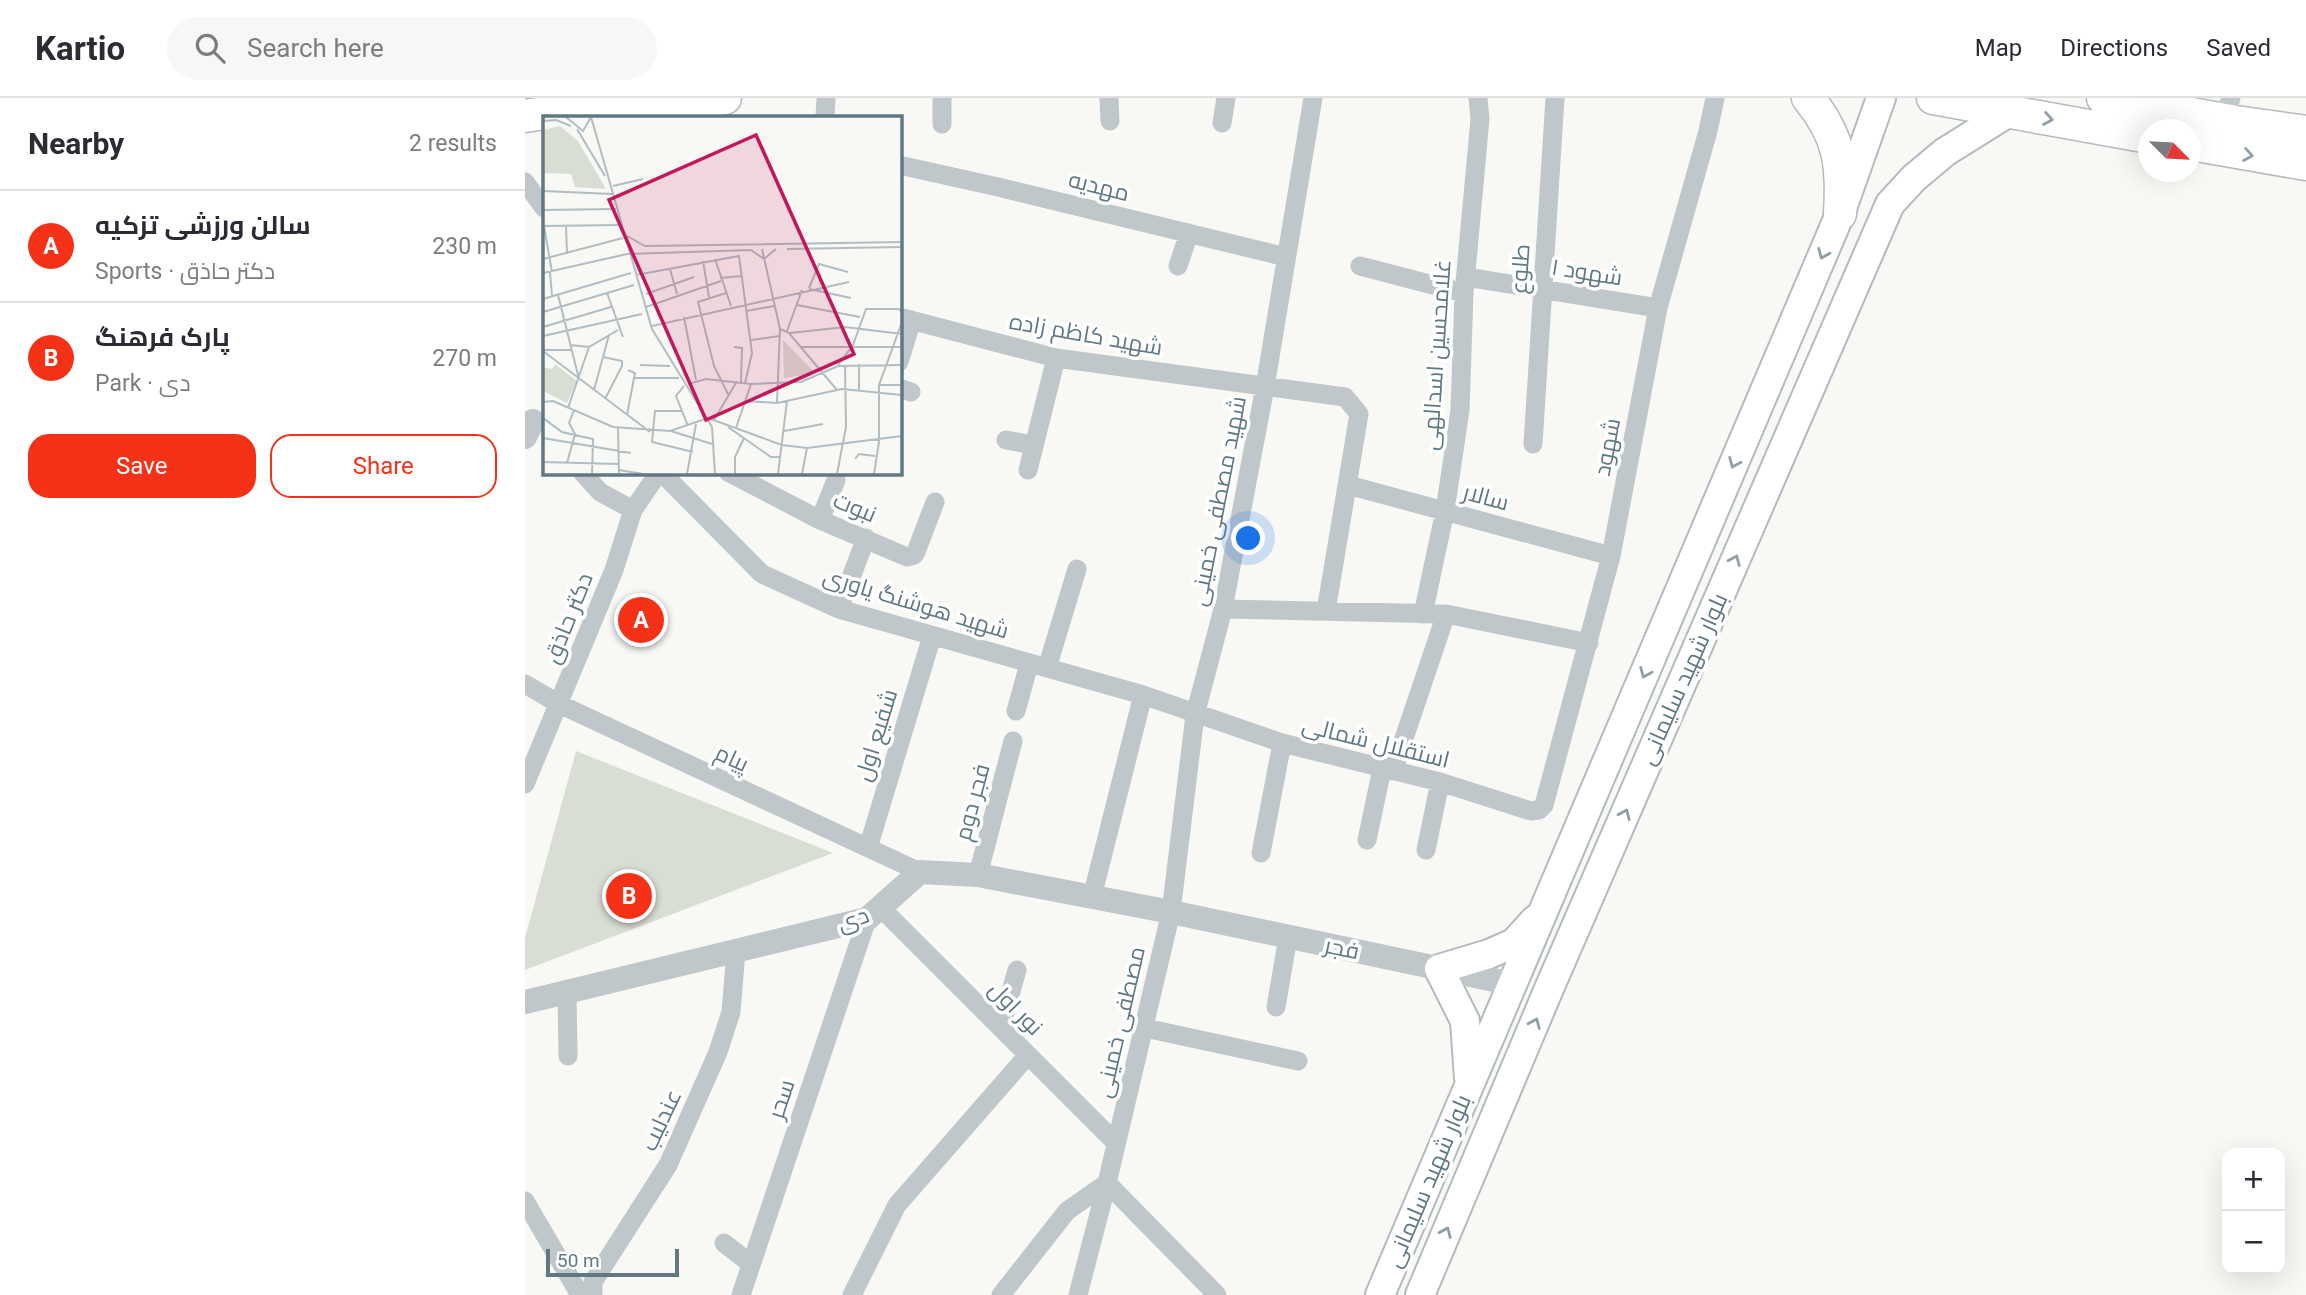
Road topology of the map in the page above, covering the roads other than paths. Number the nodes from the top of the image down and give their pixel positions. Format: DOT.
graph roads {
  1 [pos="726,98"];
  2 [pos="825,98"];
  3 [pos="942,98"];
  4 [pos="1109,98"];
  5 [pos="1226,98"];
  6 [pos="1313,98"];
  7 [pos="1478,98"];
  8 [pos="1555,98"];
  9 [pos="1715,98"];
  10 [pos="1808,98"];
  11 [pos="1881,98"];
  12 [pos="1933,98"];
  13 [pos="2107,98"];
  14 [pos="608,109"];
  15 [pos="2227,109"];
  16 [pos="2009,112"];
  17 [pos="530,114"];
  18 [pos="825,116"];
  19 [pos="1110,121"];
  20 [pos="1222,123"];
  21 [pos="942,124"];
  22 [pos="2306,132"];
  23 [pos="2138,135"];
  24 [pos="2201,146"];
  25 [pos="2306,164"];
  26 [pos="901,165"];
  27 [pos="525,182"];
  28 [pos="543,207"];
  29 [pos="1840,214"];
  30 [pos="1189,233"];
  31 [pos="1286,257"];
  32 [pos="1178,266"];
  33 [pos="1360,266"];
  34 [pos="1465,285"];
  35 [pos="1543,289"];
  36 [pos="1658,308"];
  37 [pos="906,319"];
  38 [pos="901,350"];
  39 [pos="1056,358"];
  40 [pos="1265,387"];
  41 [pos="1006,440"];
  42 [pos="1533,444"];
  43 [pos="1034,445"];
  44 [pos="1028,470"];
  45 [pos="584,474"];
  46 [pos="659,474"];
  47 [pos="662,474"];
  48 [pos="732,474"];
  49 [pos="836,480"];
  50 [pos="1348,485"];
  51 [pos="935,502"];
  52 [pos="633,510"];
  53 [pos="1445,511"];
  54 [pos="820,520"];
  55 [pos="866,538"];
  56 [pos="1611,556"];
  57 [pos="1077,569"];
  58 [pos="839,608"];
  59 [pos="1223,609"];
  60 [pos="1326,611"];
  61 [pos="1423,614"];
  62 [pos="1446,614"];
  63 [pos="932,636"];
  64 [pos="1589,643"];
  65 [pos="1038,666"];
  66 [pos="525,684"];
  67 [pos="1143,695"];
  68 [pos="559,704"];
  69 [pos="1016,711"];
  70 [pos="1195,715"];
  71 [pos="1013,741"];
  72 [pos="1282,743"];
  73 [pos="1388,770"];
  74 [pos="1440,782"];
  75 [pos="525,784"];
  76 [pos="1544,805"];
  77 [pos="1367,840"];
  78 [pos="868,848"];
  79 [pos="1426,850"];
  80 [pos="1261,853"];
  81 [pos="920,872"];
  82 [pos="978,875"];
  83 [pos="1092,897"];
  84 [pos="1544,911"];
  85 [pos="1171,912"];
  86 [pos="874,913"];
  87 [pos="1288,937"];
  88 [pos="736,951"];
  89 [pos="1439,969"];
  90 [pos="1017,970"];
  91 [pos="1513,984"];
  92 [pos="1548,991"];
  93 [pos="567,992"];
  94 [pos="525,1002"];
  95 [pos="1276,1007"];
  96 [pos="1001,1027"];
  97 [pos="1145,1028"];
  98 [pos="1028,1055"];
  99 [pos="568,1056"];
  100 [pos="1298,1062"];
  101 [pos="1469,1085"];
  102 [pos="1116,1143"];
  103 [pos="1107,1183"];
  104 [pos="525,1200"];
  105 [pos="724,1244"];
  106 [pos="751,1265"];
  107 [pos="580,1295"];
  108 [pos="593,1295"];
  109 [pos="741,1295"];
  110 [pos="852,1295"];
  111 [pos="1002,1295"];
  112 [pos="1079,1295"];
  113 [pos="1217,1295"];
  114 [pos="1380,1295"];
  115 [pos="1420,1295"];
  1 -- 14 [label="main road"];
  2 -- 18 [label="street"];
  3 -- 21 [label="street"];
  4 -- 19 [label="street"];
  5 -- 20 [label="street"];
  6 -- 31 [label="street, شهید مصطفی خمینی"];
  7 -- 34 [label="street, غلامحسین اسدالهی"];
  8 -- 35 [label="street, طلوع"];
  9 -- 36 [label="street, شهود"];
  10 -- 29 [label="main road"];
  11 -- 29 [label="main road, بلوار شهید سلیمانی"];
  12 -- 16 [label="main road"];
  13 -- 15 [label="main road"];
  14 -- 17 [label="main road"];
  15 -- 22 [label="main road"];
  16 -- 23 [label="main road, one-way"];
  92 -- 16 [label="main road, بلوار شهید سلیمانی, one-way"];
  24 -- 25 [label="main road, one-way"];
  26 -- 30 [label="street, مهدیه"];
  27 -- 28 [label="street"];
  29 -- 84 [label="main road, بلوار شهید سلیمانی, one-way"];
  30 -- 31 [label="street, مهدیه"];
  30 -- 32 [label="street"];
  31 -- 40 [label="street, شهید مصطفی خمینی"];
  33 -- 34 [label="street, شهود ۱"];
  34 -- 35 [label="street, شهود ۱"];
  34 -- 53 [label="street, غلامحسین اسدالهی"];
  35 -- 36 [label="street, شهود ۱"];
  35 -- 42 [label="street, طلوع"];
  36 -- 56 [label="street, شهود"];
  37 -- 38 [label="street"];
  37 -- 39 [label="street, شهید کاظم زاده"];
  39 -- 40 [label="street, شهید کاظم زاده"];
  39 -- 43 [label="street"];
  40 -- 50 [label="street, شهید کاظم زاده"];
  40 -- 59 [label="street, شهید مصطفی خمینی"];
  41 -- 43 [label="street"];
  43 -- 44 [label="street"];
  45 -- 52 [label="street"];
  46 -- 52 [label="street, دکتر حاذق"];
  47 -- 58 [label="street, شهید هوشنگ یاوری"];
  48 -- 54 [label="street, نبوت"];
  49 -- 54 [label="street"];
  50 -- 53 [label="street, سالار"];
  50 -- 60 [label="street, شهید کاظم زاده"];
  51 -- 55 [label="street, نبوت"];
  52 -- 68 [label="street, دکتر حاذق"];
  53 -- 56 [label="street, سالار"];
  53 -- 61 [label="street, غلامحسین اسدالهی"];
  54 -- 55 [label="street, نبوت"];
  55 -- 58 [label="street"];
  56 -- 64 [label="street, شهود"];
  57 -- 65 [label="street"];
  58 -- 63 [label="street, شهید هوشنگ یاوری"];
  59 -- 60 [label="street"];
  59 -- 70 [label="street, شهید مصطفی خمینی"];
  60 -- 61 [label="street"];
  61 -- 62 [label="street"];
  62 -- 64 [label="street"];
  62 -- 73 [label="street"];
  63 -- 65 [label="street, شهید هوشنگ یاوری"];
  63 -- 78 [label="street, شفیع اول"];
  64 -- 76 [label="street, شهود"];
  65 -- 67 [label="street, شهید هوشنگ یاوری"];
  65 -- 69 [label="street"];
  66 -- 68 [label="street, پیام"];
  67 -- 70 [label="street, شهید هوشنگ یاوری"];
  67 -- 83 [label="street"];
  68 -- 75 [label="street, دکتر حاذق"];
  68 -- 78 [label="street, پیام"];
  70 -- 72 [label="street, استقلال شمالی"];
  70 -- 85 [label="street, شهید مصطفی خمینی"];
  71 -- 82 [label="street, فجر دوم"];
  72 -- 73 [label="street, استقلال شمالی"];
  72 -- 80 [label="street"];
  73 -- 74 [label="street, استقلال شمالی"];
  73 -- 77 [label="street"];
  74 -- 76 [label="street, استقلال شمالی"];
  74 -- 79 [label="street"];
  78 -- 81 [label="street, پیام"];
  81 -- 82 [label="street"];
  81 -- 86 [label="street, دی"];
  82 -- 83 [label="street"];
  83 -- 85 [label="street"];
  84 -- 89 [label="main road"];
  84 -- 91 [label="main road, بلوار شهید سلیمانی"];
  85 -- 87 [label="street, فجر"];
  85 -- 97 [label="street, مصطفی خمینی"];
  86 -- 88 [label="street, دی"];
  86 -- 96 [label="street, نور اول"];
  86 -- 106 [label="street, سحر"];
  87 -- 89 [label="street, فجر"];
  87 -- 95 [label="street"];
  88 -- 93 [label="street, دی"];
  88 -- 108 [label="street, عندلیب"];
  89 -- 91 [label="street, فجر"];
  89 -- 101 [label="main road"];
  90 -- 96 [label="street"];
  91 -- 92 [label="main road"];
  91 -- 101 [label="main road, بلوار شهید سلیمانی"];
  115 -- 92 [label="main road, بلوار شهید سلیمانی, one-way"];
  93 -- 94 [label="street, دی"];
  93 -- 99 [label="street"];
  96 -- 98 [label="street, نور اول"];
  97 -- 100 [label="street"];
  97 -- 102 [label="street, مصطفی خمینی"];
  98 -- 102 [label="street, نور اول"];
  98 -- 110 [label="street"];
  101 -- 114 [label="main road, بلوار شهید سلیمانی"];
  102 -- 103 [label="street, مصطفی خمینی"];
  103 -- 111 [label="street"];
  103 -- 112 [label="street, مصطفی خمینی"];
  103 -- 113 [label="street"];
  104 -- 107 [label="street"];
  105 -- 106 [label="street"];
  106 -- 109 [label="street, سحر"];
}
